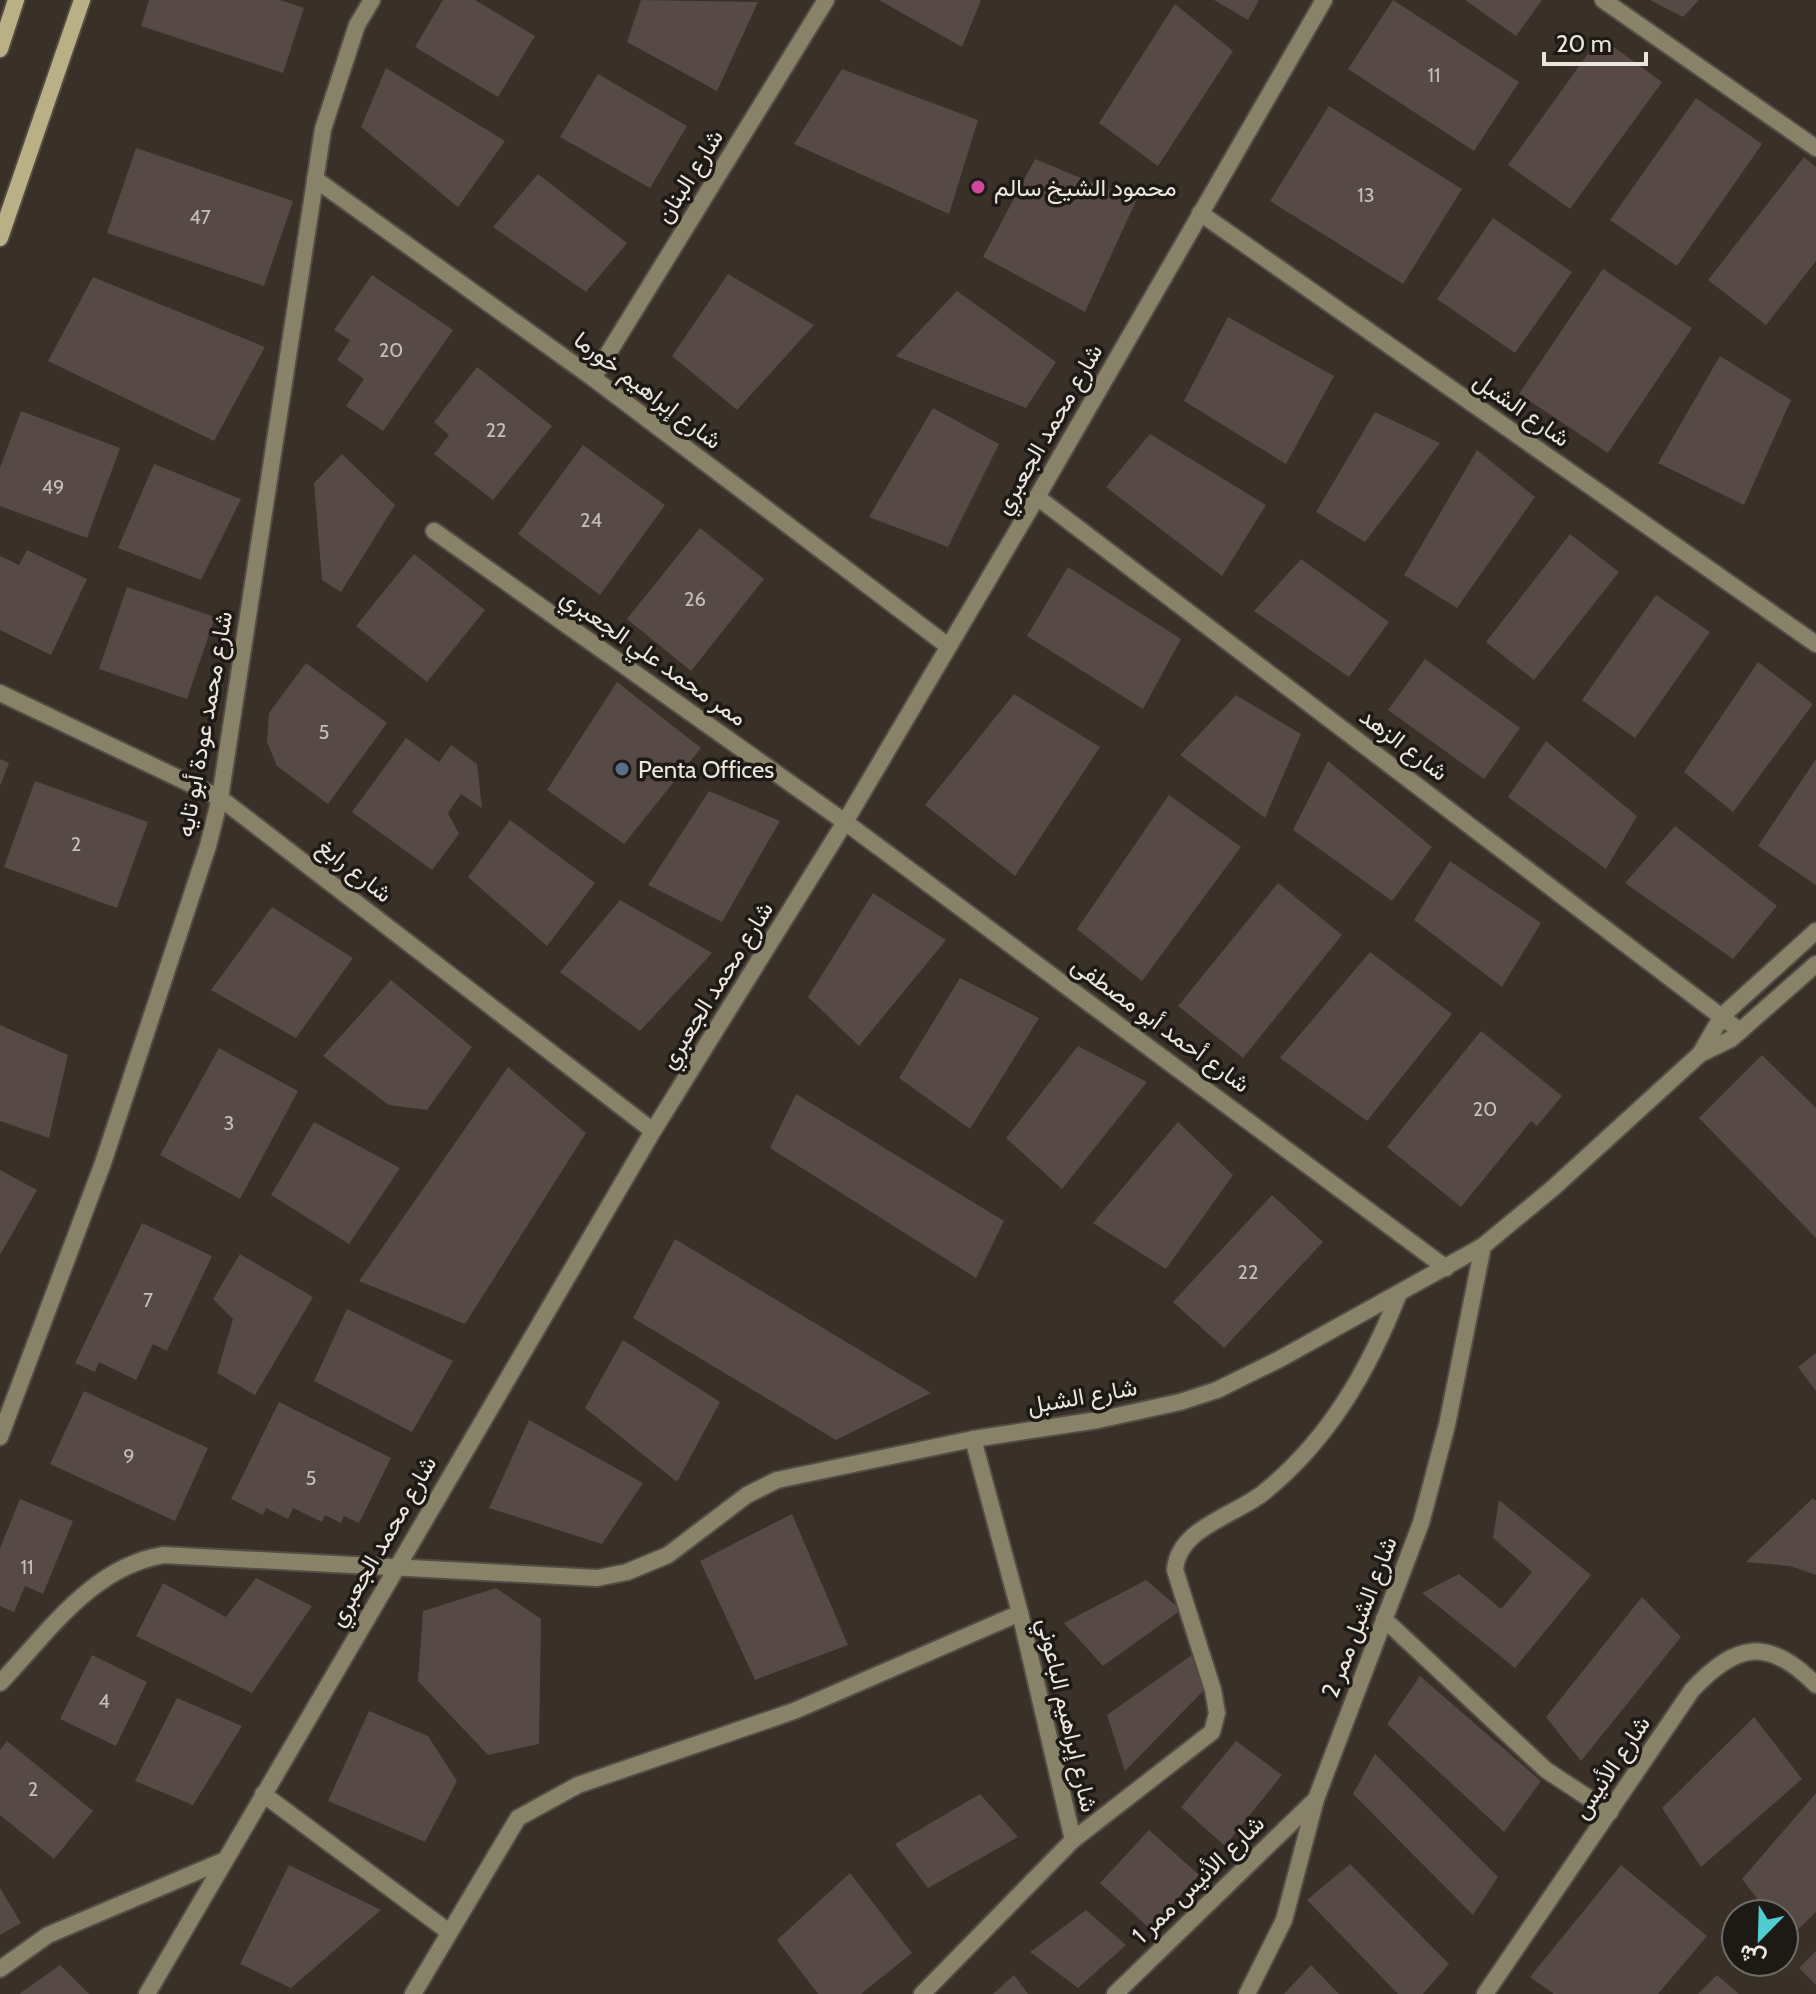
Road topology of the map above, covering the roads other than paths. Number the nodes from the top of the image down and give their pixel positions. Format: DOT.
graph roads {
  1 [pos="16,0"];
  2 [pos="82,0"];
  3 [pos="372,0"];
  4 [pos="826,0"];
  5 [pos="1324,0"];
  6 [pos="1603,0"];
  7 [pos="4,23"];
  8 [pos="0,49"];
  9 [pos="1816,148"];
  10 [pos="315,179"];
  11 [pos="1200,213"];
  12 [pos="0,238"];
  13 [pos="593,378"];
  14 [pos="1037,497"];
  15 [pos="434,531"];
  16 [pos="1816,644"];
  17 [pos="948,646"];
  18 [pos="0,693"];
  19 [pos="220,798"];
  20 [pos="845,822"];
  21 [pos="1816,931"];
  22 [pos="1816,964"];
  23 [pos="1722,1016"];
  24 [pos="1740,1031"];
  25 [pos="1700,1054"];
  26 [pos="653,1131"];
  27 [pos="1483,1246"];
  28 [pos="1446,1268"];
  29 [pos="1399,1293"];
  30 [pos="0,1437"];
  31 [pos="973,1439"];
  32 [pos="394,1567"];
  33 [pos="1020,1613"];
  34 [pos="1384,1619"];
  35 [pos="0,1683"];
  36 [pos="1816,1685"];
  37 [pos="263,1794"];
  38 [pos="1316,1799"];
  39 [pos="1610,1812"];
  40 [pos="1073,1840"];
  41 [pos="225,1860"];
  42 [pos="449,1932"];
  43 [pos="0,1969"];
  44 [pos="147,1994"];
  45 [pos="413,1994"];
  46 [pos="922,1994"];
  47 [pos="1115,1994"];
  48 [pos="1247,1994"];
  49 [pos="1485,1994"];
  1 -- 7 [label="main road"];
  2 -- 12 [label="main road"];
  3 -- 10 [label="street, شارع محمد عودة أبو تايه"];
  4 -- 13 [label="street, شارع البنان"];
  5 -- 11 [label="street, شارع محمد الجعبري"];
  6 -- 9 [label="street"];
  7 -- 8 [label="main road"];
  10 -- 13 [label="street, شارع إبراهيم خورما"];
  10 -- 19 [label="street, شارع محمد عودة أبو تايه"];
  11 -- 14 [label="street, شارع محمد الجعبري"];
  11 -- 16 [label="street, شارع الشبل"];
  13 -- 17 [label="street, شارع إبراهيم خورما"];
  14 -- 17 [label="street, شارع محمد الجعبري"];
  14 -- 23 [label="street, شارع الزهد"];
  15 -- 20 [label="street, ممر محمد علي الجعبري"];
  17 -- 20 [label="street, شارع محمد الجعبري"];
  18 -- 19 [label="street, شارع رابغ"];
  19 -- 26 [label="street, شارع رابغ"];
  19 -- 30 [label="street, شارع محمد عودة أبو تايه"];
  20 -- 26 [label="street, شارع محمد الجعبري"];
  20 -- 28 [label="street, شارع أحمد أبو مصطفى"];
  21 -- 23 [label="street"];
  22 -- 24 [label="street"];
  23 -- 24 [label="street, شارع الزهد"];
  23 -- 25 [label="street"];
  24 -- 25 [label="street"];
  25 -- 27 [label="street, شارع الشبل"];
  26 -- 32 [label="street, شارع محمد الجعبري"];
  27 -- 28 [label="street, شارع الشبل"];
  27 -- 34 [label="street, شارع الشبل ممر 2"];
  28 -- 29 [label="street, شارع الشبل"];
  29 -- 31 [label="street, شارع الشبل"];
  29 -- 40 [label="street"];
  31 -- 32 [label="street, شارع الشبل"];
  31 -- 33 [label="street, شارع إبراهيم الباعوني"];
  32 -- 35 [label="street"];
  32 -- 37 [label="street, شارع محمد الجعبري"];
  33 -- 40 [label="street, شارع إبراهيم الباعوني"];
  33 -- 42 [label="street"];
  34 -- 38 [label="street, شارع الشبل ممر 2"];
  34 -- 39 [label="street"];
  36 -- 39 [label="street, شارع الأنيس"];
  37 -- 41 [label="street, شارع محمد الجعبري"];
  37 -- 42 [label="street"];
  38 -- 47 [label="street, شارع الأنيس ممر 1"];
  38 -- 48 [label="street, شارع الشبل ممر 2"];
  39 -- 49 [label="street, شارع الأنيس"];
  40 -- 46 [label="street, شارع إبراهيم الباعوني"];
  41 -- 43 [label="street"];
  41 -- 44 [label="street, شارع محمد الجعبري"];
  42 -- 45 [label="street"];
}
